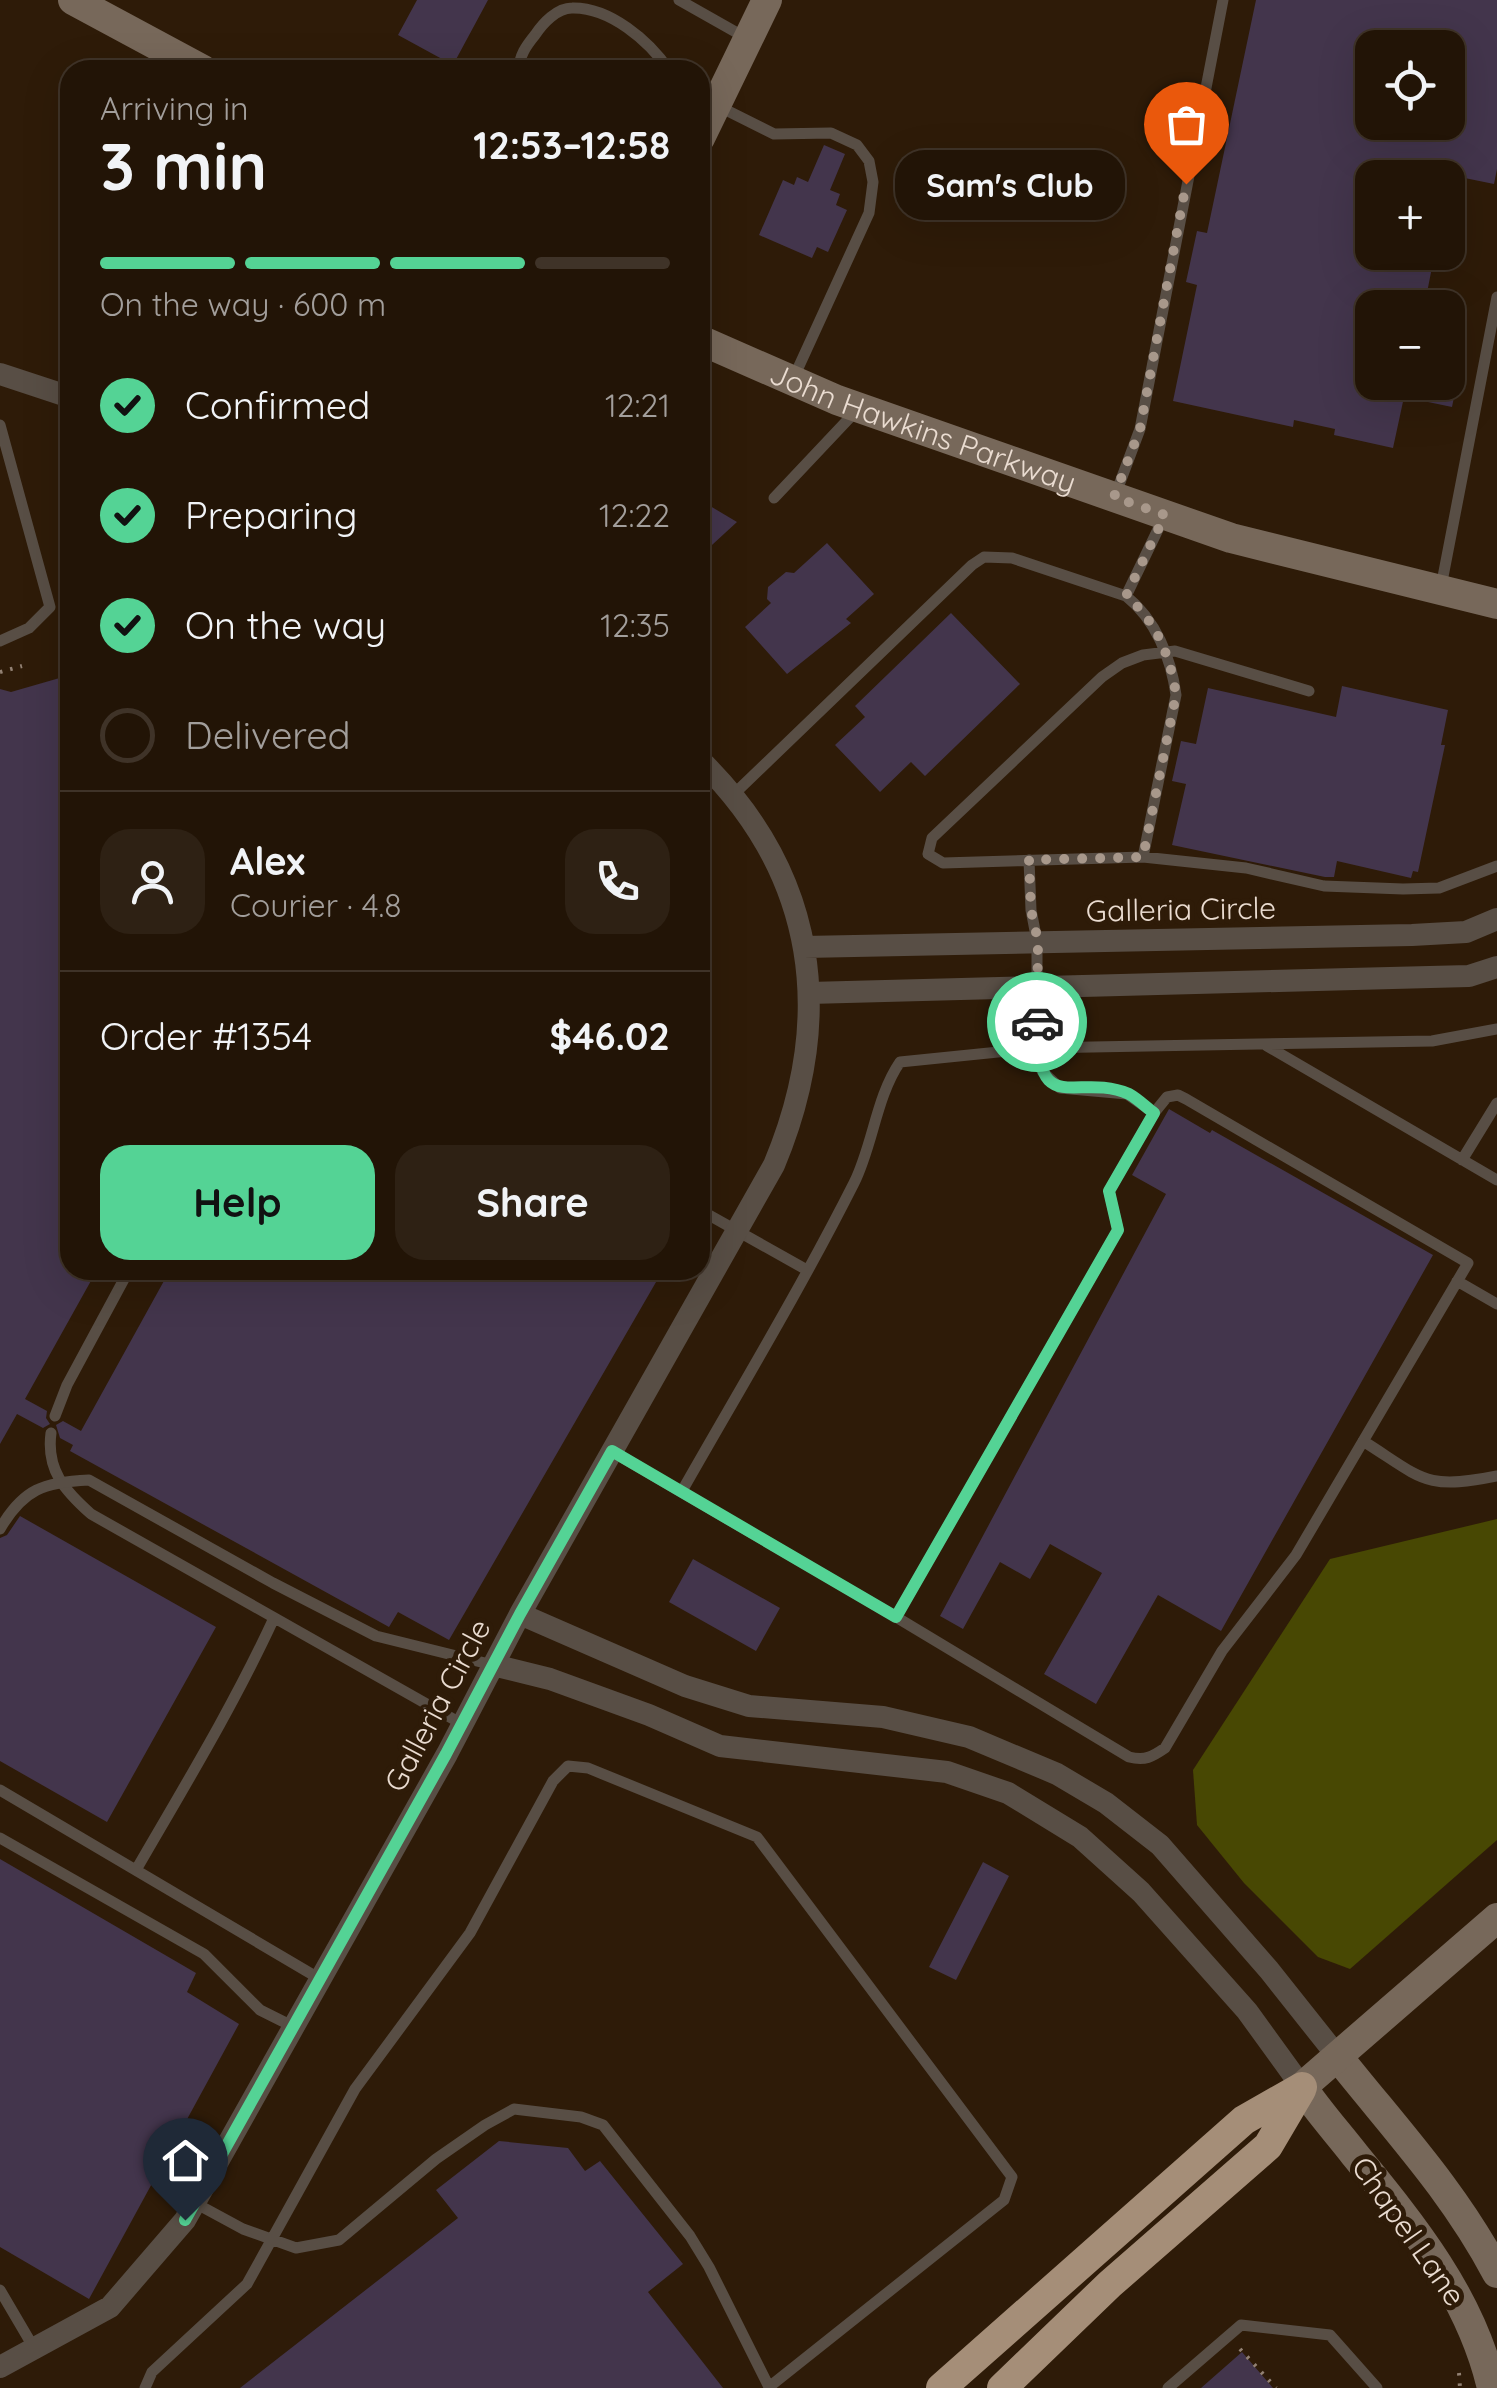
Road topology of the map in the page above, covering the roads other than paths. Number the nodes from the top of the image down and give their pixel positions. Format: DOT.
graph roads {
  1 [pos="73,0"];
  2 [pos="678,0"];
  3 [pos="767,0"];
  4 [pos="1223,0"];
  5 [pos="748,38"];
  6 [pos="185,60"];
  7 [pos="522,60"];
  8 [pos="661,60"];
  9 [pos="716,106"];
  10 [pos="710,118"];
  11 [pos="1497,297"];
  12 [pos="710,344"];
  13 [pos="2,380"];
  14 [pos="793,381"];
  15 [pos="60,394"];
  16 [pos="859,408"];
  17 [pos="0,425"];
  18 [pos="1114,497"];
  19 [pos="774,498"];
  20 [pos="1165,515"];
  21 [pos="1440,590"];
  22 [pos="1126,596"];
  23 [pos="1497,604"];
  24 [pos="0,641"];
  25 [pos="1165,652"];
  26 [pos="1309,692"];
  27 [pos="710,770"];
  28 [pos="734,794"];
  29 [pos="1143,857"];
  30 [pos="1029,860"];
  31 [pos="1497,866"];
  32 [pos="1497,919"];
  33 [pos="1038,941"];
  34 [pos="804,947"];
  35 [pos="1497,967"];
  36 [pos="1038,988"];
  37 [pos="809,993"];
  38 [pos="1497,1030"];
  39 [pos="1263,1044"];
  40 [pos="1037,1048"];
  41 [pos="1497,1102"];
  42 [pos="1154,1113"];
  43 [pos="1462,1160"];
  44 [pos="1497,1180"];
  45 [pos="710,1215"];
  46 [pos="737,1230"];
  47 [pos="807,1270"];
  48 [pos="710,1278"];
  49 [pos="125,1280"];
  50 [pos="709,1280"];
  51 [pos="1457,1281"];
  52 [pos="1497,1304"];
  53 [pos="55,1416"];
  54 [pos="50,1433"];
  55 [pos="1362,1441"];
  56 [pos="612,1451"];
  57 [pos="1497,1476"];
  58 [pos="682,1491"];
  59 [pos="0,1529"];
  60 [pos="520,1614"];
  61 [pos="896,1617"];
  62 [pos="274,1618"];
  63 [pos="493,1665"];
  64 [pos="462,1724"];
  65 [pos="0,1790"];
  66 [pos="0,1838"];
  67 [pos="136,1870"];
  68 [pos="1497,1918"];
  69 [pos="320,1979"];
  70 [pos="294,2028"];
  71 [pos="1338,2056"];
  72 [pos="1302,2087"];
  73 [pos="195,2203"];
  74 [pos="274,2240"];
  75 [pos="1497,2273"];
  76 [pos="0,2290"];
  77 [pos="34,2348"];
  78 [pos="0,2366"];
  79 [pos="768,2387"];
  80 [pos="145,2388"];
  81 [pos="941,2388"];
  82 [pos="1002,2388"];
  83 [pos="1168,2388"];
  84 [pos="1377,2388"];
  85 [pos="1492,2388"];
  1 -- 6 [label="main road"];
  2 -- 5 [label="lane"];
  3 -- 5 [label="main road"];
  4 -- 18 [label="lane"];
  5 -- 9 [label="main road"];
  7 -- 8 [label="lane"];
  9 -- 10 [label="main road"];
  9 -- 14 [label="lane"];
  11 -- 21 [label="lane"];
  12 -- 14 [label="main road, John Hawkins Parkway"];
  13 -- 15 [label="street"];
  14 -- 16 [label="main road, John Hawkins Parkway"];
  16 -- 18 [label="main road, John Hawkins Parkway"];
  16 -- 19 [label="lane"];
  17 -- 24 [label="lane"];
  18 -- 20 [label="main road, John Hawkins Parkway"];
  20 -- 21 [label="main road, John Hawkins Parkway"];
  20 -- 22 [label="lane"];
  21 -- 23 [label="main road, John Hawkins Parkway"];
  22 -- 25 [label="lane"];
  22 -- 28 [label="lane"];
  25 -- 26 [label="lane"];
  25 -- 29 [label="lane"];
  25 -- 30 [label="lane"];
  27 -- 28 [label="street, Galleria Circle"];
  28 -- 34 [label="street, Galleria Circle"];
  29 -- 30 [label="lane"];
  29 -- 31 [label="lane"];
  30 -- 33 [label="lane"];
  32 -- 33 [label="street, Galleria Circle"];
  33 -- 34 [label="street, Galleria Circle"];
  33 -- 36 [label="lane"];
  34 -- 37 [label="street, Galleria Circle"];
  35 -- 36 [label="street"];
  36 -- 37 [label="street"];
  36 -- 40 [label="lane"];
  37 -- 46 [label="street, Galleria Circle"];
  38 -- 39 [label="lane"];
  39 -- 40 [label="lane"];
  39 -- 43 [label="lane"];
  40 -- 42 [label="lane"];
  40 -- 47 [label="lane"];
  41 -- 43 [label="lane"];
  42 -- 51 [label="lane"];
  42 -- 61 [label="lane"];
  43 -- 44 [label="lane"];
  45 -- 46 [label="lane"];
  46 -- 47 [label="lane"];
  46 -- 48 [label="street, Galleria Circle"];
  47 -- 58 [label="lane"];
  49 -- 53 [label="lane"];
  50 -- 56 [label="street, Galleria Circle"];
  51 -- 52 [label="lane"];
  51 -- 55 [label="lane"];
  54 -- 62 [label="lane"];
  55 -- 57 [label="lane"];
  55 -- 61 [label="lane"];
  56 -- 58 [label="lane"];
  56 -- 60 [label="street, Galleria Circle"];
  58 -- 61 [label="lane"];
  59 -- 63 [label="lane, bridge"];
  60 -- 63 [label="street, Galleria Circle"];
  60 -- 71 [label="street"];
  62 -- 64 [label="lane"];
  62 -- 67 [label="lane"];
  63 -- 64 [label="street, Galleria Circle"];
  63 -- 72 [label="street"];
  64 -- 69 [label="street, Galleria Circle"];
  65 -- 67 [label="lane"];
  66 -- 70 [label="lane"];
  67 -- 69 [label="lane"];
  68 -- 71 [label="main road"];
  69 -- 70 [label="street, Galleria Circle"];
  70 -- 73 [label="street, Galleria Circle"];
  71 -- 72 [label="main road"];
  71 -- 75 [label="main road, Chapel Lane"];
  72 -- 81 [label="highway"];
  72 -- 82 [label="highway"];
  72 -- 85 [label="main road, Chapel Lane"];
  73 -- 74 [label="lane"];
  73 -- 77 [label="street, Galleria Circle"];
  74 -- 79 [label="lane"];
  74 -- 79 [label="lane"];
  74 -- 80 [label="lane"];
  76 -- 77 [label="lane"];
  77 -- 78 [label="street, Galleria Circle"];
  83 -- 84 [label="lane"];
}
